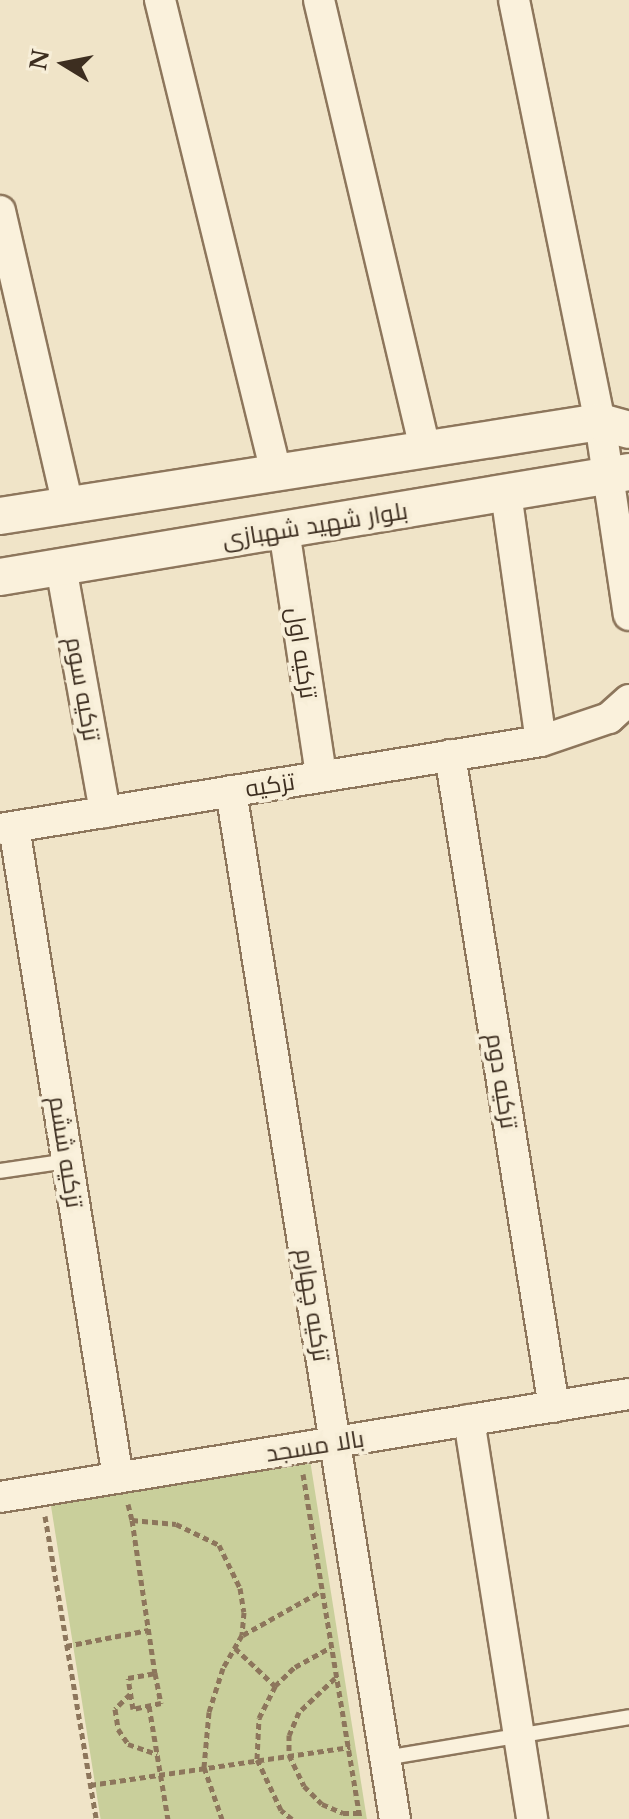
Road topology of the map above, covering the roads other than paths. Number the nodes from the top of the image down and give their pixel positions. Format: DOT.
graph roads {
  1 [pos="160,0"];
  2 [pos="319,0"];
  3 [pos="514,0"];
  4 [pos="0,211"];
  5 [pos="614,426"];
  6 [pos="425,450"];
  7 [pos="276,473"];
  8 [pos="618,474"];
  9 [pos="506,493"];
  10 [pos="68,506"];
  11 [pos="0,516"];
  12 [pos="284,530"];
  13 [pos="61,567"];
  14 [pos="0,577"];
  15 [pos="629,615"];
  16 [pos="629,700"];
  17 [pos="541,741"];
  18 [pos="450,755"];
  19 [pos="321,776"];
  20 [pos="231,791"];
  21 [pos="105,812"];
  22 [pos="7,828"];
  23 [pos="68,1161"];
  24 [pos="0,1171"];
  25 [pos="629,1394"];
  26 [pos="554,1407"];
  27 [pos="469,1420"];
  28 [pos="335,1443"];
  29 [pos="126,1492"];
  30 [pos="0,1497"];
  31 [pos="629,1717"];
  32 [pos="519,1736"];
  33 [pos="383,1749"];
  34 [pos="395,1819"];
  35 [pos="532,1819"];
  1 -- 7 [label="street"];
  2 -- 6 [label="street"];
  3 -- 5 [label="street"];
  4 -- 10 [label="street"];
  5 -- 6 [label="street"];
  5 -- 8 [label="street"];
  6 -- 7 [label="street"];
  7 -- 10 [label="street"];
  8 -- 9 [label="street, بلوار شهید شهبازی"];
  8 -- 15 [label="street"];
  9 -- 12 [label="street, بلوار شهید شهبازی"];
  9 -- 17 [label="street"];
  10 -- 11 [label="street"];
  12 -- 13 [label="street, بلوار شهید شهبازی"];
  12 -- 19 [label="street, تزکیه اول"];
  13 -- 14 [label="street, بلوار شهید شهبازی"];
  13 -- 21 [label="street, تزکیه سوم"];
  16 -- 17 [label="street, تزکیه"];
  17 -- 18 [label="street, تزکیه"];
  18 -- 19 [label="street, تزکیه"];
  18 -- 26 [label="street, تزکیه دوم"];
  19 -- 20 [label="street, تزکیه"];
  20 -- 21 [label="street, تزکیه"];
  20 -- 28 [label="street, تزکیه چهارم"];
  21 -- 22 [label="street, تزکیه"];
  22 -- 23 [label="street, تزکیه ششم"];
  23 -- 24 [label="lane"];
  23 -- 29 [label="street, تزکیه ششم"];
  25 -- 26 [label="street, بالا مسجد"];
  26 -- 27 [label="street, بالا مسجد"];
  27 -- 28 [label="street, بالا مسجد"];
  27 -- 32 [label="street"];
  28 -- 29 [label="street, بالا مسجد"];
  28 -- 33 [label="street, تزکیه چهارم"];
  29 -- 30 [label="street, بالا مسجد"];
  31 -- 32 [label="lane"];
  32 -- 33 [label="lane"];
  32 -- 35 [label="street"];
  33 -- 34 [label="street, تزکیه چهارم"];
}
